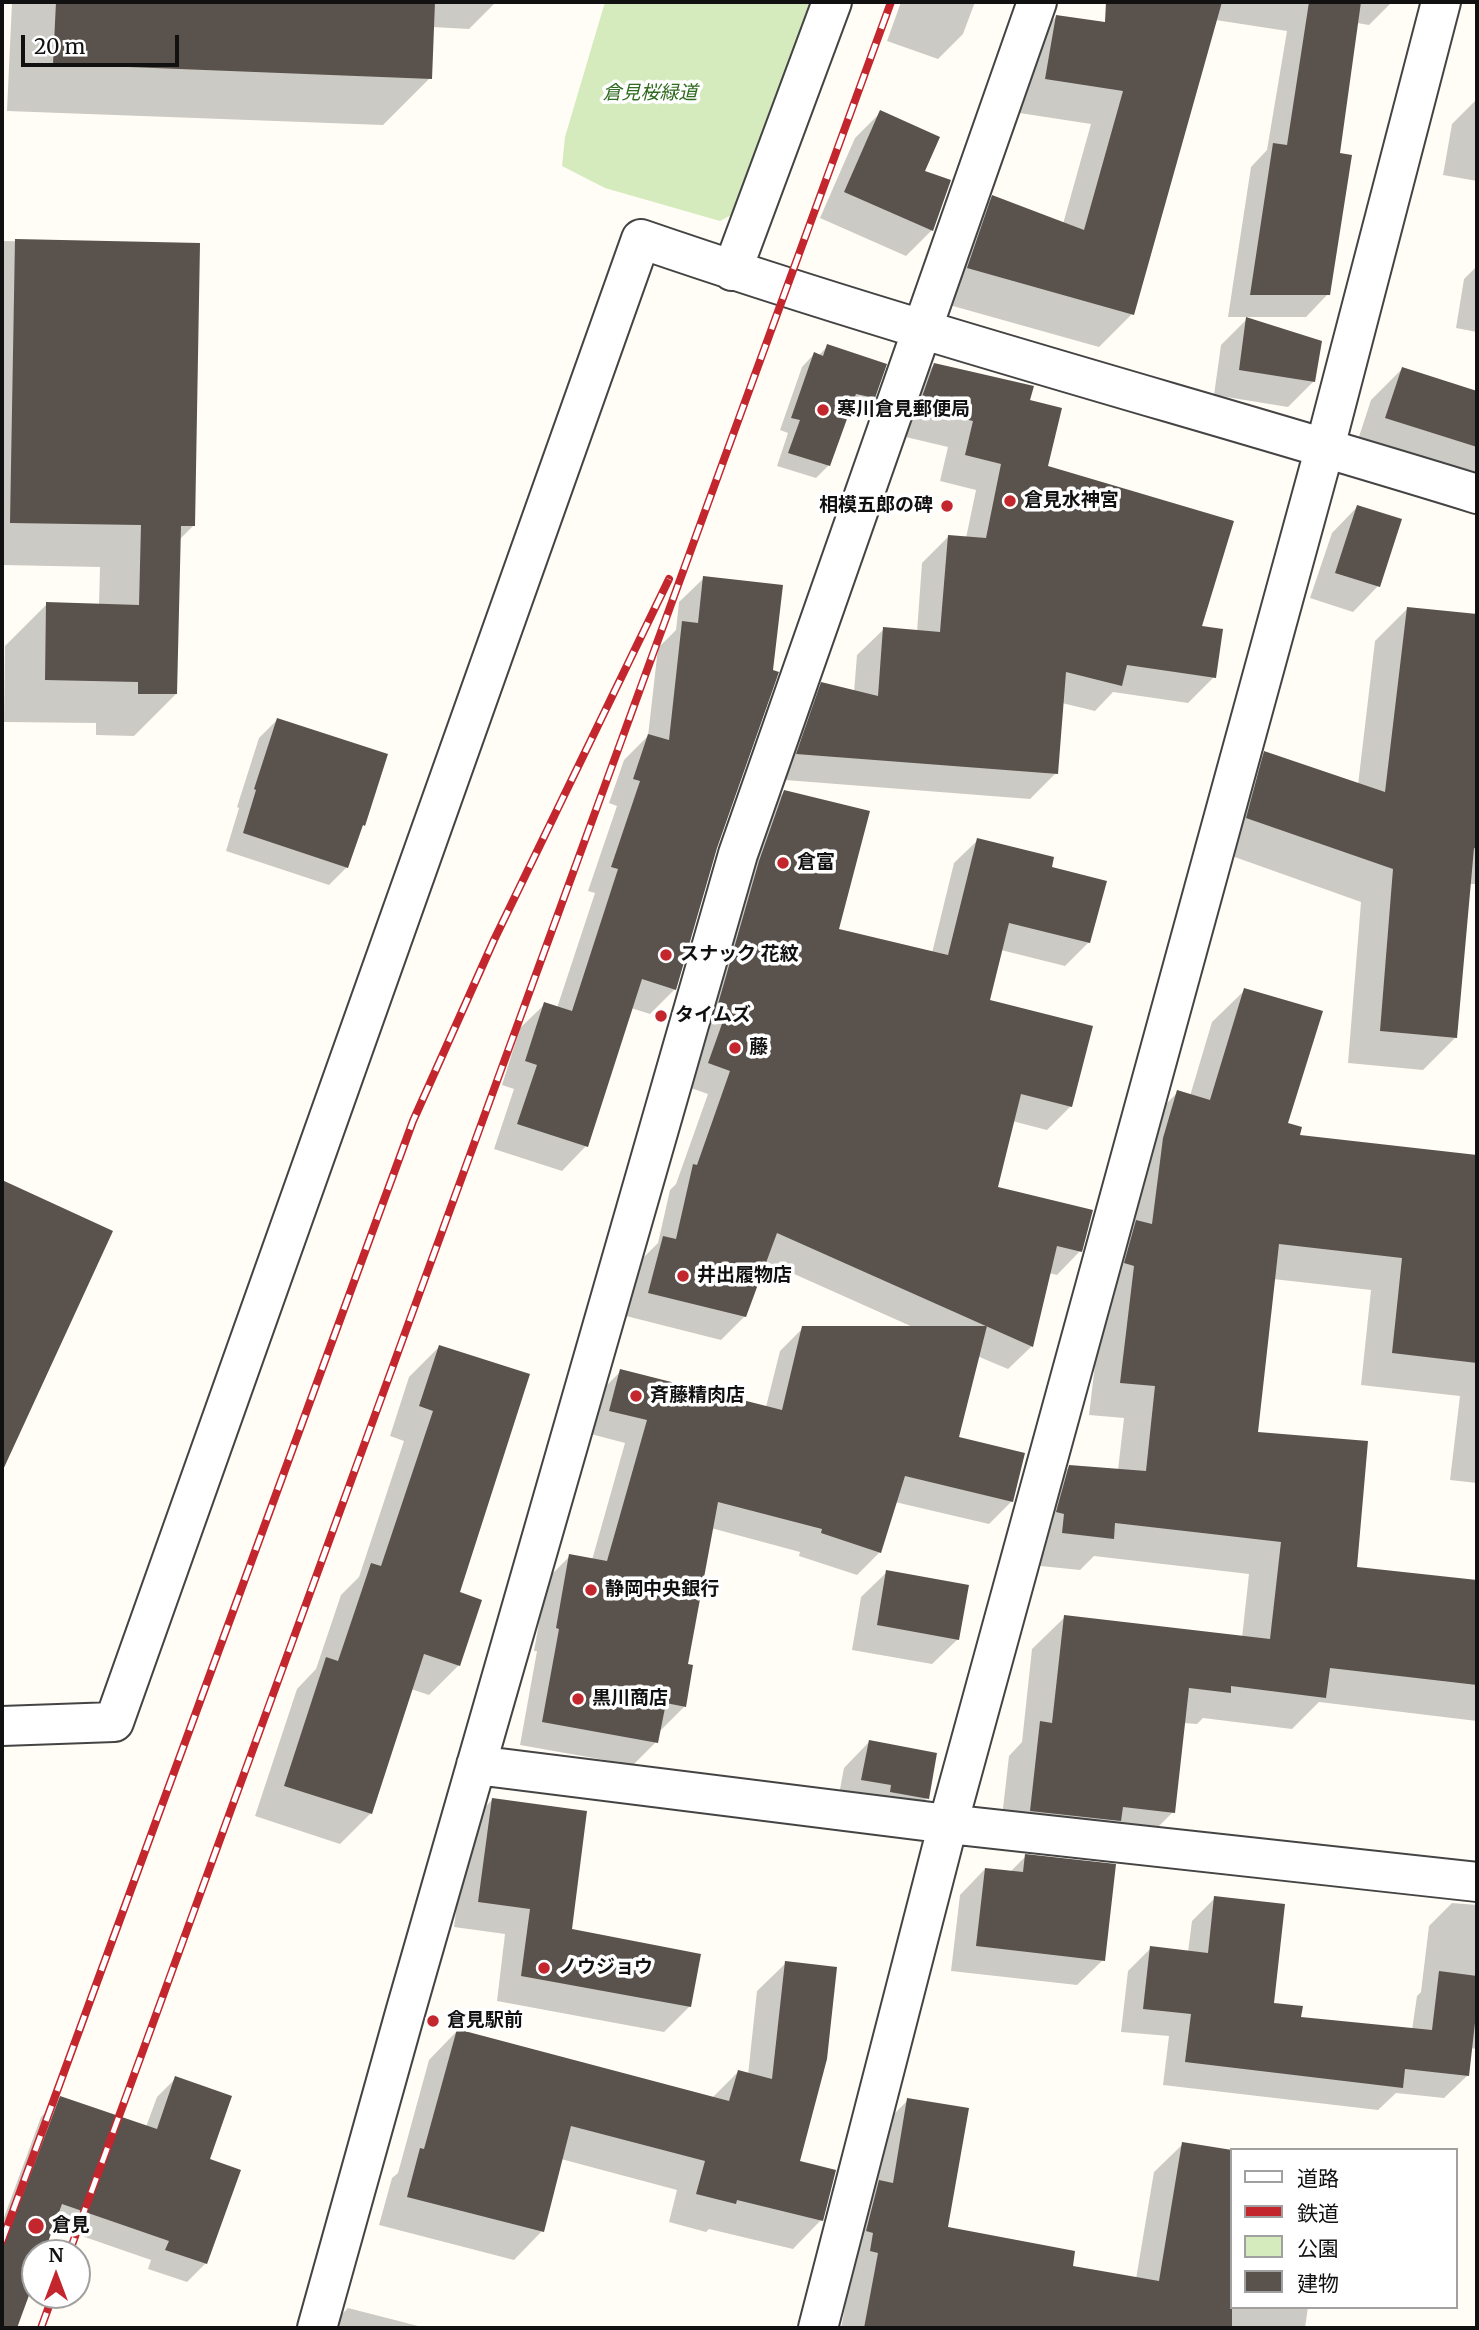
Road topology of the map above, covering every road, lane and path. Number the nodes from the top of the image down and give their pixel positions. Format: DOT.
graph roads {
  1 [pos="832,2"];
  2 [pos="1037,2"];
  3 [pos="1441,2"];
  4 [pos="732,271"];
  5 [pos="923,331"];
  6 [pos="1325,447"];
  7 [pos="1477,494"];
  8 [pos="2,1726"];
  9 [pos="476,1765"];
  10 [pos="948,1824"];
  11 [pos="1477,1882"];
  12 [pos="317,2328"];
  13 [pos="818,2328"];
  1 -- 4 [label="street"];
  2 -- 5 [label="street"];
  3 -- 6 [label="street"];
  4 -- 5 [label="street"];
  4 -- 8 [label="street"];
  5 -- 6 [label="street"];
  5 -- 9 [label="street"];
  6 -- 7 [label="street"];
  6 -- 10 [label="street"];
  9 -- 10 [label="street"];
  9 -- 12 [label="street"];
  10 -- 11 [label="street"];
  10 -- 13 [label="street"];
}
